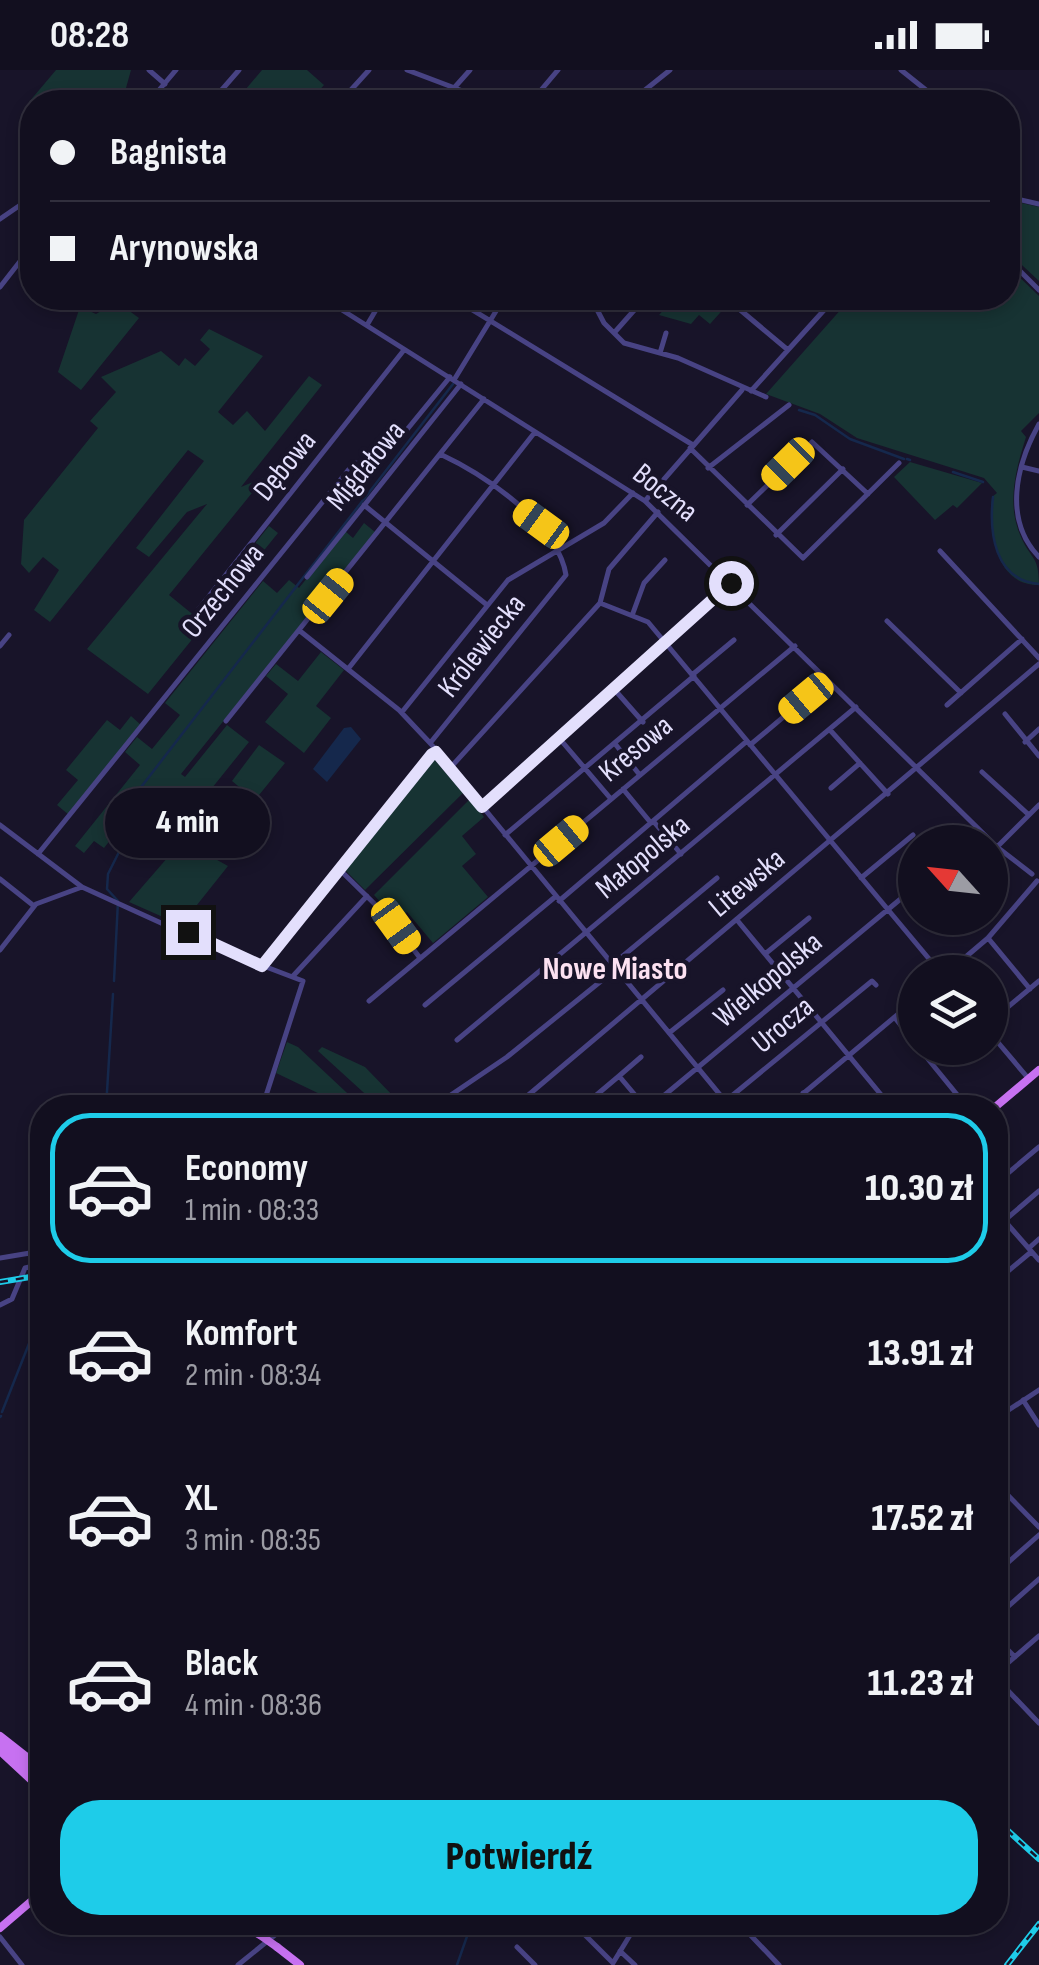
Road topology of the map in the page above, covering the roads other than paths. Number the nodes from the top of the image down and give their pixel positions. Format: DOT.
graph roads {
  1 [pos="149,70"];
  2 [pos="176,70"];
  3 [pos="239,70"];
  4 [pos="369,70"];
  5 [pos="406,70"];
  6 [pos="470,70"];
  7 [pos="558,70"];
  8 [pos="670,70"];
  9 [pos="901,70"];
  10 [pos="165,84"];
  11 [pos="454,88"];
  12 [pos="160,90"];
  13 [pos="222,90"];
  14 [pos="351,90"];
  15 [pos="460,90"];
  16 [pos="540,90"];
  17 [pos="645,90"];
  18 [pos="926,90"];
  19 [pos="20,261"];
  20 [pos="1020,271"];
  21 [pos="0,287"];
  22 [pos="1039,290"];
  23 [pos="347,310"];
  24 [pos="375,310"];
  25 [pos="472,310"];
  26 [pos="497,310"];
  27 [pos="599,310"];
  28 [pos="634,310"];
  29 [pos="740,310"];
  30 [pos="824,310"];
  31 [pos="490,321"];
  32 [pos="367,325"];
  33 [pos="614,333"];
  34 [pos="666,333"];
  35 [pos="405,349"];
  36 [pos="788,350"];
  37 [pos="660,353"];
  38 [pos="455,380"];
  39 [pos="742,389"];
  40 [pos="751,391"];
  41 [pos="766,397"];
  42 [pos="484,399"];
  43 [pos="789,405"];
  44 [pos="1039,424"];
  45 [pos="535,431"];
  46 [pos="691,447"];
  47 [pos="440,454"];
  48 [pos="899,463"];
  49 [pos="1022,467"];
  50 [pos="708,468"];
  51 [pos="843,469"];
  52 [pos="1039,471"];
  53 [pos="491,487"];
  54 [pos="633,492"];
  55 [pos="868,494"];
  56 [pos="645,501"];
  57 [pos="747,505"];
  58 [pos="364,506"];
  59 [pos="658,512"];
  60 [pos="385,523"];
  61 [pos="776,535"];
  62 [pos="557,548"];
  63 [pos="940,551"];
  64 [pos="1039,557"];
  65 [pos="665,560"];
  66 [pos="433,561"];
  67 [pos="307,577"];
  68 [pos="731,583"];
  69 [pos="600,603"];
  70 [pos="487,605"];
  71 [pos="198,610"];
  72 [pos="632,614"];
  73 [pos="886,621"];
  74 [pos="300,630"];
  75 [pos="9,635"];
  76 [pos="1022,639"];
  77 [pos="734,640"];
  78 [pos="666,643"];
  79 [pos="0,646"];
  80 [pos="794,646"];
  81 [pos="1039,661"];
  82 [pos="348,668"];
  83 [pos="693,676"];
  84 [pos="614,689"];
  85 [pos="960,692"];
  86 [pos="806,698"];
  87 [pos="947,705"];
  88 [pos="720,708"];
  89 [pos="856,708"];
  90 [pos="402,712"];
  91 [pos="1005,714"];
  92 [pos="226,722"];
  93 [pos="643,722"];
  94 [pos="1039,728"];
  95 [pos="830,730"];
  96 [pos="559,738"];
  97 [pos="1025,742"];
  98 [pos="430,743"];
  99 [pos="749,743"];
  100 [pos="616,746"];
  101 [pos="436,752"];
  102 [pos="1039,756"];
  103 [pos="860,763"];
  104 [pos="450,768"];
  105 [pos="586,769"];
  106 [pos="918,770"];
  107 [pos="982,772"];
  108 [pos="640,775"];
  109 [pos="776,775"];
  110 [pos="831,788"];
  111 [pos="623,789"];
  112 [pos="889,795"];
  113 [pos="610,800"];
  114 [pos="1039,805"];
  115 [pos="482,807"];
  116 [pos="1029,815"];
  117 [pos="653,822"];
  118 [pos="0,825"];
  119 [pos="974,825"];
  120 [pos="505,835"];
  121 [pos="1008,836"];
  122 [pos="832,842"];
  123 [pos="898,847"];
  124 [pos="38,854"];
  125 [pos="681,854"];
  126 [pos="1008,856"];
  127 [pos="530,866"];
  128 [pos="338,868"];
  129 [pos="1036,875"];
  130 [pos="717,878"];
  131 [pos="861,878"];
  132 [pos="0,879"];
  133 [pos="82,886"];
  134 [pos="368,896"];
  135 [pos="557,899"];
  136 [pos="898,901"];
  137 [pos="34,906"];
  138 [pos="887,910"];
  139 [pos="809,918"];
  140 [pos="738,920"];
  141 [pos="586,934"];
  142 [pos="988,938"];
  143 [pos="0,950"];
  144 [pos="764,955"];
  145 [pos="925,955"];
  146 [pos="968,955"];
  147 [pos="420,958"];
  148 [pos="262,966"];
  149 [pos="614,967"];
  150 [pos="296,978"];
  151 [pos="1039,981"];
  152 [pos="876,985"];
  153 [pos="792,989"];
  154 [pos="1030,989"];
  155 [pos="723,990"];
  156 [pos="642,1000"];
  157 [pos="369,1001"];
  158 [pos="425,1005"];
  159 [pos="1008,1007"];
  160 [pos="898,1015"];
  161 [pos="894,1018"];
  162 [pos="822,1022"];
  163 [pos="898,1023"];
  164 [pos="669,1034"];
  165 [pos="458,1040"];
  166 [pos="848,1055"];
  167 [pos="1008,1055"];
  168 [pos="642,1057"];
  169 [pos="933,1065"];
  170 [pos="698,1068"];
  171 [pos="1039,1070"];
  172 [pos="619,1076"];
  173 [pos="1028,1078"];
  174 [pos="804,1093"];
  175 [pos="267,1095"];
  176 [pos="451,1095"];
  177 [pos="528,1095"];
  178 [pos="596,1095"];
  179 [pos="636,1095"];
  180 [pos="664,1095"];
  181 [pos="720,1095"];
  182 [pos="738,1095"];
  183 [pos="802,1095"];
  184 [pos="881,1095"];
  185 [pos="957,1095"];
  186 [pos="1008,1096"];
  187 [pos="1039,1147"];
  188 [pos="1008,1173"];
  189 [pos="1039,1191"];
  190 [pos="1008,1217"];
  191 [pos="1008,1224"];
  192 [pos="1039,1240"];
  193 [pos="1030,1250"];
  194 [pos="30,1253"];
  195 [pos="0,1258"];
  196 [pos="1039,1260"];
  197 [pos="30,1267"];
  198 [pos="1008,1270"];
  199 [pos="0,1305"];
  200 [pos="1039,1390"];
  201 [pos="1023,1400"];
  202 [pos="1008,1410"];
  203 [pos="1039,1425"];
  204 [pos="1008,1495"];
  205 [pos="1039,1527"];
  206 [pos="1039,1535"];
  207 [pos="1008,1562"];
  208 [pos="1039,1579"];
  209 [pos="1008,1606"];
  210 [pos="1039,1636"];
  211 [pos="1008,1650"];
  212 [pos="1015,1657"];
  213 [pos="1008,1664"];
  214 [pos="1008,1690"];
  215 [pos="1039,1723"];
  216 [pos="0,1739"];
  217 [pos="0,1751"];
  218 [pos="30,1760"];
  219 [pos="30,1768"];
  220 [pos="30,1779"];
  221 [pos="30,1905"];
  222 [pos="4,1926"];
  223 [pos="261,1935"];
  224 [pos="275,1935"];
  225 [pos="585,1935"];
  226 [pos="630,1935"];
  227 [pos="750,1935"];
  228 [pos="0,1938"];
  229 [pos="517,1947"];
  230 [pos="620,1952"];
  231 [pos="613,1964"];
  232 [pos="22,1965"];
  233 [pos="238,1965"];
  234 [pos="300,1965"];
  235 [pos="535,1965"];
  236 [pos="634,1965"];
  237 [pos="780,1965"];
  1 -- 10 [label="street"];
  2 -- 10 [label="street"];
  3 -- 13 [label="street"];
  4 -- 14 [label="street"];
  5 -- 11 [label="street"];
  6 -- 11 [label="street"];
  7 -- 16 [label="street"];
  8 -- 17 [label="street"];
  9 -- 18 [label="street"];
  10 -- 12 [label="street"];
  11 -- 15 [label="street"];
  19 -- 21 [label="street"];
  20 -- 22 [label="street"];
  23 -- 32 [label="street, Boczna"];
  24 -- 32 [label="street"];
  25 -- 31 [label="street"];
  26 -- 31 [label="street"];
  27 -- 33 [label="street"];
  28 -- 33 [label="street"];
  29 -- 36 [label="street"];
  30 -- 36 [label="street"];
  31 -- 38 [label="street"];
  31 -- 46 [label="street"];
  32 -- 35 [label="street, Boczna"];
  33 -- 37 [label="street"];
  34 -- 37 [label="street"];
  35 -- 38 [label="street, Boczna"];
  35 -- 71 [label="street, Dębowa"];
  36 -- 40 [label="street"];
  37 -- 39 [label="street"];
  38 -- 42 [label="street, Boczna"];
  38 -- 58 [label="street, Migdałowa"];
  38 -- 124 [label="street, Orzechowa"];
  39 -- 40 [label="street"];
  39 -- 46 [label="street"];
  40 -- 41 [label="street"];
  42 -- 45 [label="street, Boczna"];
  42 -- 47 [label="street"];
  43 -- 50 [label="street"];
  44 -- 49 [label="street"];
  45 -- 53 [label="street"];
  45 -- 54 [label="street, Boczna"];
  46 -- 50 [label="street"];
  46 -- 56 [label="street"];
  47 -- 53 [label="street"];
  47 -- 60 [label="street"];
  48 -- 55 [label="street"];
  49 -- 52 [label="street"];
  49 -- 64 [label="street"];
  50 -- 57 [label="street"];
  51 -- 55 [label="street"];
  51 -- 57 [label="street"];
  51 -- 61 [label="street"];
  53 -- 62 [label="street"];
  53 -- 66 [label="street"];
  54 -- 56 [label="street, Boczna"];
  54 -- 62 [label="street"];
  55 -- 61 [label="street"];
  56 -- 59 [label="street, Boczna"];
  57 -- 61 [label="street"];
  58 -- 60 [label="street"];
  58 -- 67 [label="street, Migdałowa"];
  59 -- 68 [label="street, Boczna"];
  59 -- 69 [label="street"];
  60 -- 66 [label="street"];
  60 -- 74 [label="street"];
  62 -- 70 [label="street"];
  62 -- 98 [label="street, Królewiecka"];
  63 -- 76 [label="street"];
  65 -- 72 [label="street"];
  66 -- 70 [label="street"];
  66 -- 82 [label="street"];
  68 -- 78 [label="street"];
  68 -- 80 [label="street, Boczna"];
  69 -- 72 [label="street"];
  69 -- 104 [label="street"];
  70 -- 90 [label="street"];
  72 -- 78 [label="street"];
  73 -- 85 [label="street"];
  74 -- 82 [label="street"];
  74 -- 92 [label="street"];
  75 -- 79 [label="street"];
  76 -- 81 [label="street"];
  76 -- 85 [label="street"];
  77 -- 83 [label="street"];
  78 -- 83 [label="street"];
  78 -- 84 [label="street"];
  80 -- 88 [label="street, Kresowa"];
  80 -- 89 [label="street, Boczna"];
  81 -- 106 [label="street, Litewska"];
  82 -- 90 [label="street"];
  83 -- 88 [label="street"];
  83 -- 93 [label="street"];
  84 -- 93 [label="street"];
  84 -- 96 [label="street"];
  85 -- 87 [label="street"];
  86 -- 99 [label="street"];
  88 -- 99 [label="street"];
  88 -- 108 [label="street, Kresowa"];
  89 -- 95 [label="street, Małopolska"];
  89 -- 106 [label="street, Boczna"];
  90 -- 98 [label="street"];
  91 -- 97 [label="street"];
  93 -- 100 [label="street"];
  94 -- 97 [label="street"];
  95 -- 103 [label="street"];
  95 -- 109 [label="street, Małopolska"];
  96 -- 105 [label="street"];
  96 -- 115 [label="street"];
  97 -- 102 [label="street"];
  98 -- 101 [label="street"];
  99 -- 109 [label="street"];
  99 -- 117 [label="street"];
  100 -- 105 [label="street"];
  100 -- 108 [label="street"];
  101 -- 104 [label="street"];
  101 -- 128 [label="street"];
  103 -- 110 [label="street"];
  103 -- 112 [label="street"];
  104 -- 115 [label="street"];
  105 -- 113 [label="street"];
  105 -- 120 [label="street"];
  106 -- 112 [label="street, Litewska"];
  106 -- 119 [label="street, Boczna"];
  107 -- 116 [label="street"];
  108 -- 111 [label="street, Kresowa"];
  109 -- 122 [label="street"];
  109 -- 125 [label="street, Małopolska"];
  111 -- 113 [label="street, Kresowa"];
  111 -- 117 [label="street"];
  112 -- 122 [label="street, Litewska"];
  113 -- 127 [label="street, Kresowa"];
  114 -- 116 [label="street"];
  115 -- 120 [label="street"];
  116 -- 121 [label="street"];
  117 -- 125 [label="street"];
  117 -- 135 [label="street"];
  118 -- 124 [label="street"];
  120 -- 127 [label="street"];
  122 -- 131 [label="street"];
  122 -- 140 [label="street, Litewska"];
  123 -- 131 [label="street"];
  124 -- 133 [label="street"];
  125 -- 141 [label="street, Małopolska"];
  126 -- 129 [label="street, Boczna"];
  127 -- 135 [label="street"];
  127 -- 147 [label="street, Kresowa"];
  128 -- 134 [label="street"];
  128 -- 148 [label="street"];
  129 -- 142 [label="street"];
  130 -- 149 [label="street"];
  131 -- 138 [label="street"];
  132 -- 137 [label="street"];
  133 -- 137 [label="street"];
  133 -- 148 [label="street"];
  134 -- 147 [label="street"];
  134 -- 150 [label="street"];
  135 -- 141 [label="street"];
  135 -- 158 [label="street"];
  136 -- 138 [label="street, Wielkopolska"];
  137 -- 143 [label="street"];
  138 -- 145 [label="street"];
  138 -- 153 [label="street, Wielkopolska"];
  139 -- 144 [label="street"];
  140 -- 144 [label="street"];
  140 -- 156 [label="street, Litewska"];
  141 -- 149 [label="street"];
  141 -- 165 [label="street, Małopolska"];
  142 -- 146 [label="street"];
  142 -- 154 [label="street"];
  144 -- 153 [label="street"];
  147 -- 157 [label="street, Kresowa"];
  148 -- 150 [label="street"];
  149 -- 156 [label="street"];
  149 -- 176 [label="street"];
  150 -- 175 [label="street"];
  151 -- 154 [label="street"];
  152 -- 162 [label="street, Urocza"];
  153 -- 162 [label="street"];
  153 -- 170 [label="street, Wielkopolska"];
  154 -- 159 [label="street"];
  155 -- 164 [label="street"];
  156 -- 164 [label="street"];
  156 -- 177 [label="street, Litewska"];
  160 -- 161 [label="street"];
  161 -- 163 [label="street"];
  161 -- 166 [label="street"];
  162 -- 166 [label="street"];
  162 -- 182 [label="street, Urocza"];
  164 -- 170 [label="street"];
  166 -- 174 [label="street"];
  166 -- 184 [label="street"];
  167 -- 173 [label="street"];
  168 -- 172 [label="street"];
  169 -- 185 [label="street"];
  170 -- 180 [label="street, Wielkopolska"];
  170 -- 181 [label="street"];
  171 -- 173 [label="main road"];
  172 -- 178 [label="street"];
  172 -- 179 [label="street"];
  173 -- 186 [label="main road"];
  174 -- 183 [label="street"];
  187 -- 188 [label="street"];
  189 -- 190 [label="street"];
  191 -- 193 [label="street"];
  192 -- 193 [label="street"];
  193 -- 196 [label="street"];
  193 -- 198 [label="street"];
  194 -- 195 [label="street"];
  197 -- 199 [label="street"];
  200 -- 201 [label="street"];
  201 -- 202 [label="street"];
  201 -- 203 [label="street"];
  204 -- 205 [label="street"];
  206 -- 207 [label="street"];
  208 -- 209 [label="street"];
  210 -- 212 [label="street"];
  211 -- 212 [label="street"];
  212 -- 213 [label="street"];
  214 -- 215 [label="street"];
  216 -- 218 [label="main road"];
  216 -- 219 [label="main road"];
  217 -- 220 [label="main road"];
  221 -- 222 [label="main road"];
  223 -- 234 [label="main road, bridge"];
  224 -- 233 [label="street"];
  225 -- 231 [label="street"];
  226 -- 230 [label="street"];
  227 -- 237 [label="street"];
  228 -- 232 [label="street"];
  229 -- 235 [label="street"];
  230 -- 231 [label="street"];
  230 -- 236 [label="street"];
}
